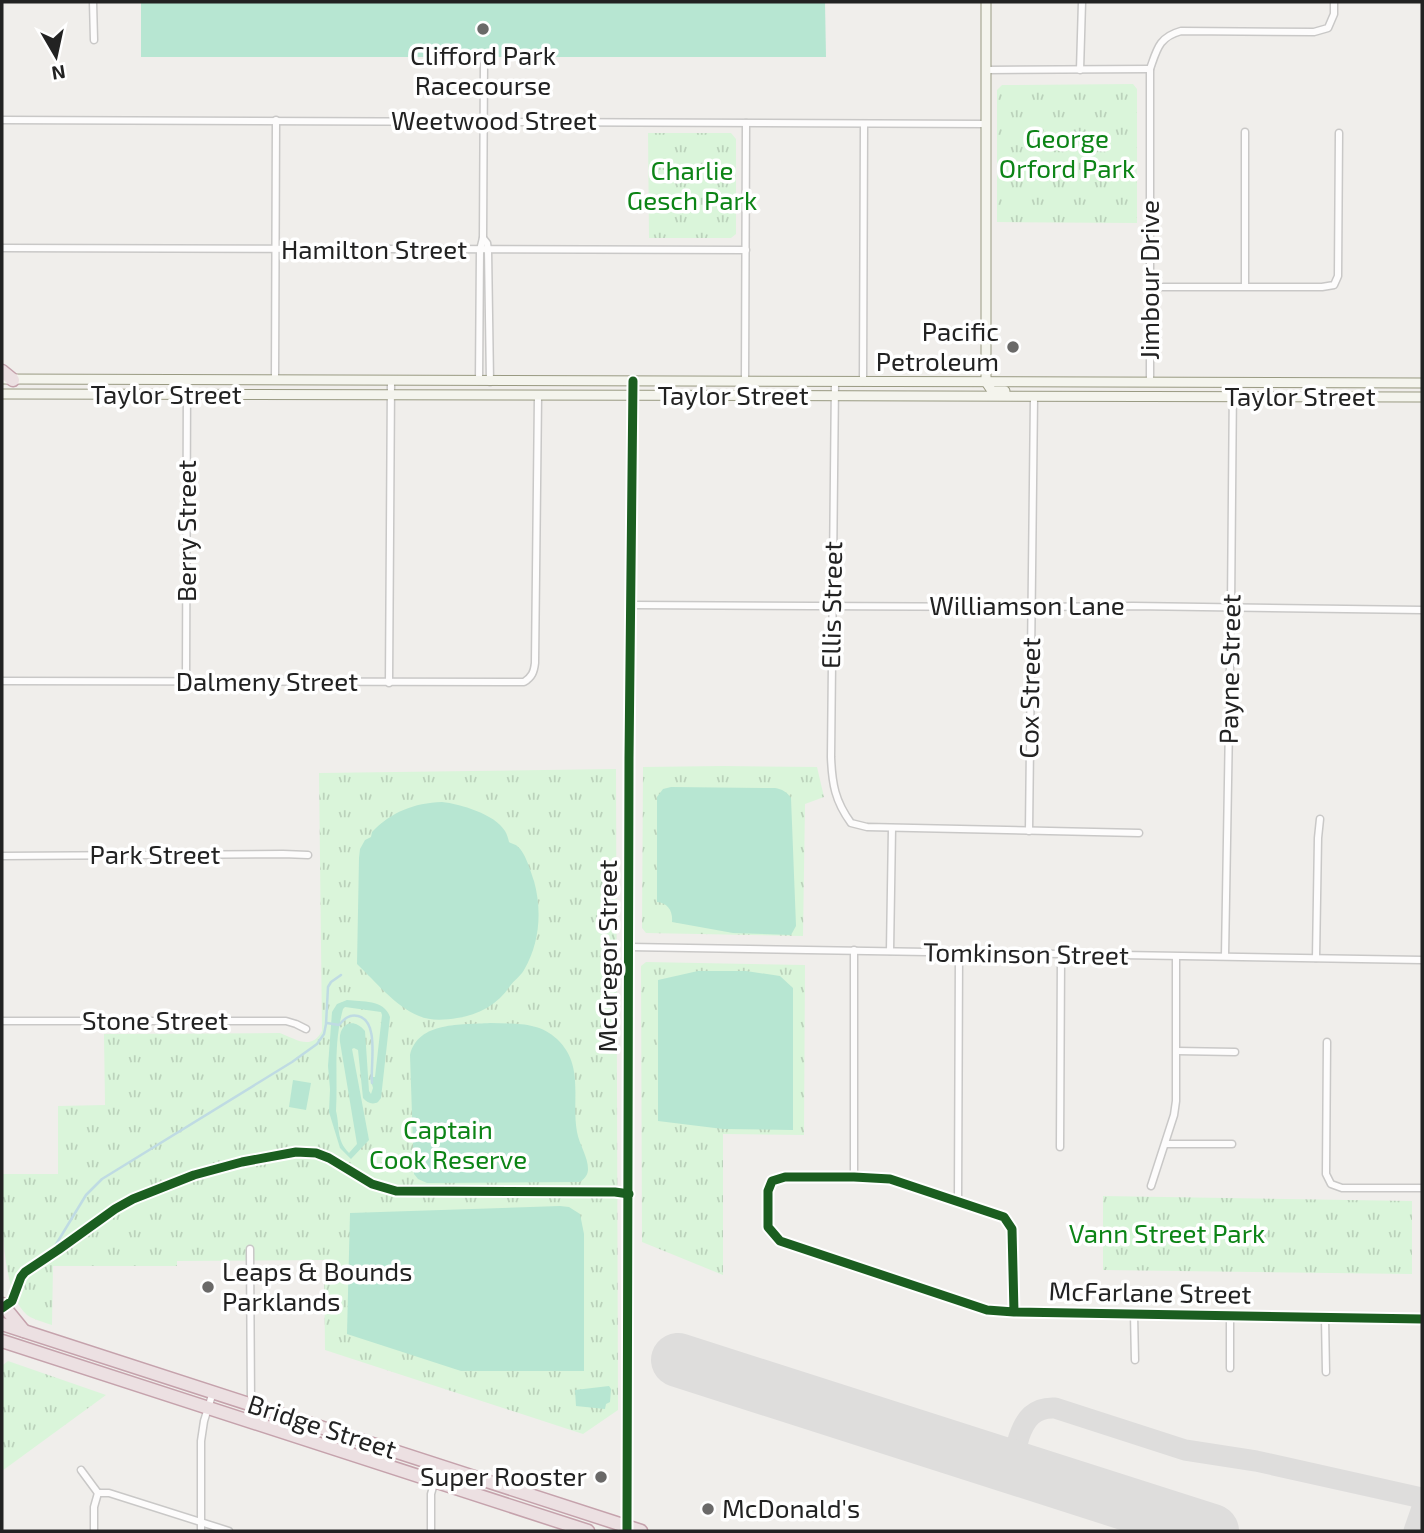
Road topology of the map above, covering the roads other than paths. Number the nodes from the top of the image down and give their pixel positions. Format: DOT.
graph roads {
  1 [pos="93,2"];
  2 [pos="986,2"];
  3 [pos="1082,2"];
  4 [pos="1334,2"];
  5 [pos="94,40"];
  6 [pos="484,60"];
  7 [pos="1150,69"];
  8 [pos="986,70"];
  9 [pos="1080,70"];
  10 [pos="2,120"];
  11 [pos="276,120"];
  12 [pos="484,121"];
  13 [pos="747,123"];
  14 [pos="864,124"];
  15 [pos="986,124"];
  16 [pos="1245,132"];
  17 [pos="1339,133"];
  18 [pos="2,248"];
  19 [pos="276,250"];
  20 [pos="484,250"];
  21 [pos="746,250"];
  22 [pos="1245,286"];
  23 [pos="1150,287"];
  24 [pos="2,371"];
  25 [pos="7,379"];
  26 [pos="187,380"];
  27 [pos="275,380"];
  28 [pos="391,381"];
  29 [pos="479,381"];
  30 [pos="634,381"];
  31 [pos="490,382"];
  32 [pos="745,382"];
  33 [pos="835,382"];
  34 [pos="863,382"];
  35 [pos="986,382"];
  36 [pos="1150,382"];
  37 [pos="1233,382"];
  38 [pos="1422,383"];
  39 [pos="2,394"];
  40 [pos="187,394"];
  41 [pos="391,396"];
  42 [pos="538,396"];
  43 [pos="634,396"];
  44 [pos="835,396"];
  45 [pos="1034,397"];
  46 [pos="1233,397"];
  47 [pos="1422,397"];
  48 [pos="632,605"];
  49 [pos="832,606"];
  50 [pos="1031,607"];
  51 [pos="1231,608"];
  52 [pos="1422,610"];
  53 [pos="2,681"];
  54 [pos="186,682"];
  55 [pos="389,683"];
  56 [pos="1320,819"];
  57 [pos="892,828"];
  58 [pos="1029,831"];
  59 [pos="1139,833"];
  60 [pos="2,856"];
  61 [pos="308,856"];
  62 [pos="629,947"];
  63 [pos="855,950"];
  64 [pos="890,951"];
  65 [pos="959,952"];
  66 [pos="1061,955"];
  67 [pos="1224,956"];
  68 [pos="1176,957"];
  69 [pos="1316,958"];
  70 [pos="1422,960"];
  71 [pos="2,1021"];
  72 [pos="306,1029"];
  73 [pos="1327,1042"];
  74 [pos="1177,1051"];
  75 [pos="1235,1052"];
  76 [pos="1166,1144"];
  77 [pos="1232,1144"];
  78 [pos="1060,1147"];
  79 [pos="854,1177"];
  80 [pos="1151,1186"];
  81 [pos="1422,1188"];
  82 [pos="958,1202"];
  83 [pos="250,1249"];
  84 [pos="2,1304"];
  85 [pos="1014,1312"];
  86 [pos="1134,1314"];
  87 [pos="1230,1316"];
  88 [pos="1325,1318"];
  89 [pos="1422,1319"];
  90 [pos="2,1324"];
  91 [pos="24,1331"];
  92 [pos="2,1341"];
  93 [pos="17,1346"];
  94 [pos="2,1352"];
  95 [pos="1135,1360"];
  96 [pos="1230,1368"];
  97 [pos="1326,1371"];
  98 [pos="213,1392"];
  99 [pos="251,1404"];
  100 [pos="208,1408"];
  101 [pos="439,1466"];
  102 [pos="81,1470"];
  103 [pos="435,1481"];
  104 [pos="98,1493"];
  105 [pos="201,1522"];
  106 [pos="571,1528"];
  107 [pos="627,1529"];
  108 [pos="94,1531"];
  109 [pos="201,1531"];
  110 [pos="229,1531"];
  111 [pos="431,1531"];
  112 [pos="587,1531"];
  113 [pos="641,1531"];
  1 -- 5 [label="street"];
  2 -- 8 [label="main road"];
  3 -- 9 [label="street"];
  4 -- 7 [label="street, Jimbour Drive"];
  6 -- 12 [label="street"];
  7 -- 9 [label="street"];
  7 -- 23 [label="street, Jimbour Drive"];
  8 -- 9 [label="street"];
  8 -- 15 [label="main road"];
  10 -- 11 [label="street, Weetwood Street"];
  11 -- 12 [label="street, Weetwood Street"];
  11 -- 19 [label="street"];
  12 -- 13 [label="street, Weetwood Street"];
  12 -- 20 [label="street"];
  13 -- 14 [label="street, Weetwood Street"];
  13 -- 21 [label="street"];
  14 -- 15 [label="street, Weetwood Street"];
  14 -- 34 [label="street"];
  15 -- 35 [label="main road"];
  16 -- 22 [label="street"];
  17 -- 22 [label="street"];
  18 -- 19 [label="street, Hamilton Street"];
  19 -- 20 [label="street, Hamilton Street"];
  19 -- 27 [label="street"];
  20 -- 21 [label="street, Hamilton Street"];
  20 -- 29 [label="street"];
  20 -- 31 [label="street"];
  21 -- 32 [label="street"];
  22 -- 23 [label="street"];
  23 -- 36 [label="street, Jimbour Drive"];
  24 -- 25 [label="highway"];
  25 -- 26 [label="main road, Taylor Street"];
  26 -- 27 [label="main road, Taylor Street"];
  26 -- 40 [label="street, Berry Street"];
  27 -- 28 [label="main road, Taylor Street"];
  28 -- 29 [label="main road, Taylor Street"];
  28 -- 41 [label="street"];
  29 -- 31 [label="main road, Taylor Street"];
  30 -- 31 [label="main road, Taylor Street"];
  30 -- 32 [label="main road, Taylor Street"];
  30 -- 43 [label="main road, McGregor Street"];
  32 -- 33 [label="main road, Taylor Street"];
  33 -- 34 [label="main road, Taylor Street"];
  33 -- 44 [label="street, Ellis Street"];
  34 -- 35 [label="main road, Taylor Street"];
  35 -- 36 [label="main road, Taylor Street"];
  35 -- 45 [label="main road"];
  36 -- 37 [label="main road, Taylor Street"];
  37 -- 38 [label="main road, Taylor Street"];
  37 -- 46 [label="street, Payne Street"];
  39 -- 40 [label="main road, Taylor Street"];
  40 -- 41 [label="main road, Taylor Street"];
  40 -- 54 [label="street, Berry Street"];
  41 -- 42 [label="main road, Taylor Street"];
  41 -- 55 [label="street"];
  42 -- 43 [label="main road, Taylor Street"];
  42 -- 55 [label="street, Dalmeny Street"];
  43 -- 44 [label="main road, Taylor Street"];
  43 -- 48 [label="main road, McGregor Street"];
  44 -- 45 [label="main road, Taylor Street"];
  44 -- 49 [label="street, Ellis Street"];
  45 -- 46 [label="main road, Taylor Street"];
  45 -- 50 [label="street, Cox Street"];
  46 -- 47 [label="main road, Taylor Street"];
  46 -- 51 [label="street, Payne Street"];
  48 -- 49 [label="street, Williamson Lane"];
  48 -- 62 [label="main road, McGregor Street"];
  49 -- 50 [label="street, Williamson Lane"];
  49 -- 57 [label="street, Ellis Street"];
  50 -- 51 [label="street, Williamson Lane"];
  50 -- 58 [label="street, Cox Street"];
  51 -- 52 [label="street, Williamson Lane"];
  51 -- 67 [label="street, Payne Street"];
  53 -- 54 [label="street, Dalmeny Street"];
  54 -- 55 [label="street, Dalmeny Street"];
  56 -- 69 [label="street"];
  57 -- 58 [label="street"];
  57 -- 64 [label="street"];
  58 -- 59 [label="street"];
  60 -- 61 [label="street, Park Street"];
  62 -- 63 [label="street, Tomkinson Street"];
  62 -- 107 [label="main road, McGregor Street"];
  63 -- 64 [label="street, Tomkinson Street"];
  63 -- 79 [label="street"];
  64 -- 65 [label="street, Tomkinson Street"];
  65 -- 66 [label="street, Tomkinson Street"];
  65 -- 82 [label="street"];
  66 -- 68 [label="street, Tomkinson Street"];
  66 -- 78 [label="street"];
  67 -- 68 [label="street, Tomkinson Street"];
  67 -- 69 [label="street, Tomkinson Street"];
  68 -- 74 [label="street"];
  69 -- 70 [label="street, Tomkinson Street"];
  71 -- 72 [label="street, Stone Street"];
  73 -- 81 [label="street"];
  74 -- 75 [label="street"];
  74 -- 76 [label="street"];
  76 -- 77 [label="street"];
  76 -- 80 [label="street"];
  79 -- 82 [label="street"];
  79 -- 85 [label="street, McFarlane Street"];
  82 -- 85 [label="street"];
  83 -- 99 [label="street"];
  84 -- 91 [label="highway"];
  85 -- 86 [label="street, McFarlane Street"];
  86 -- 87 [label="street, McFarlane Street"];
  86 -- 95 [label="street"];
  87 -- 88 [label="street, McFarlane Street"];
  87 -- 96 [label="street"];
  88 -- 89 [label="street, McFarlane Street"];
  88 -- 97 [label="street"];
  90 -- 91 [label="highway, Bridge Street"];
  91 -- 98 [label="highway, Bridge Street"];
  92 -- 93 [label="highway, Bridge Street"];
  93 -- 94 [label="highway"];
  93 -- 100 [label="highway, Bridge Street"];
  98 -- 99 [label="highway, Bridge Street"];
  98 -- 100 [label="street"];
  99 -- 101 [label="highway, Bridge Street"];
  100 -- 103 [label="highway, Bridge Street"];
  100 -- 105 [label="street"];
  101 -- 103 [label="street"];
  101 -- 107 [label="highway, Bridge Street"];
  102 -- 104 [label="street"];
  103 -- 106 [label="highway, Bridge Street"];
  103 -- 111 [label="street"];
  104 -- 105 [label="street"];
  104 -- 108 [label="street"];
  105 -- 109 [label="street"];
  105 -- 110 [label="street"];
  106 -- 112 [label="highway, Bridge Street"];
  107 -- 113 [label="highway, Bridge Street"];
}
